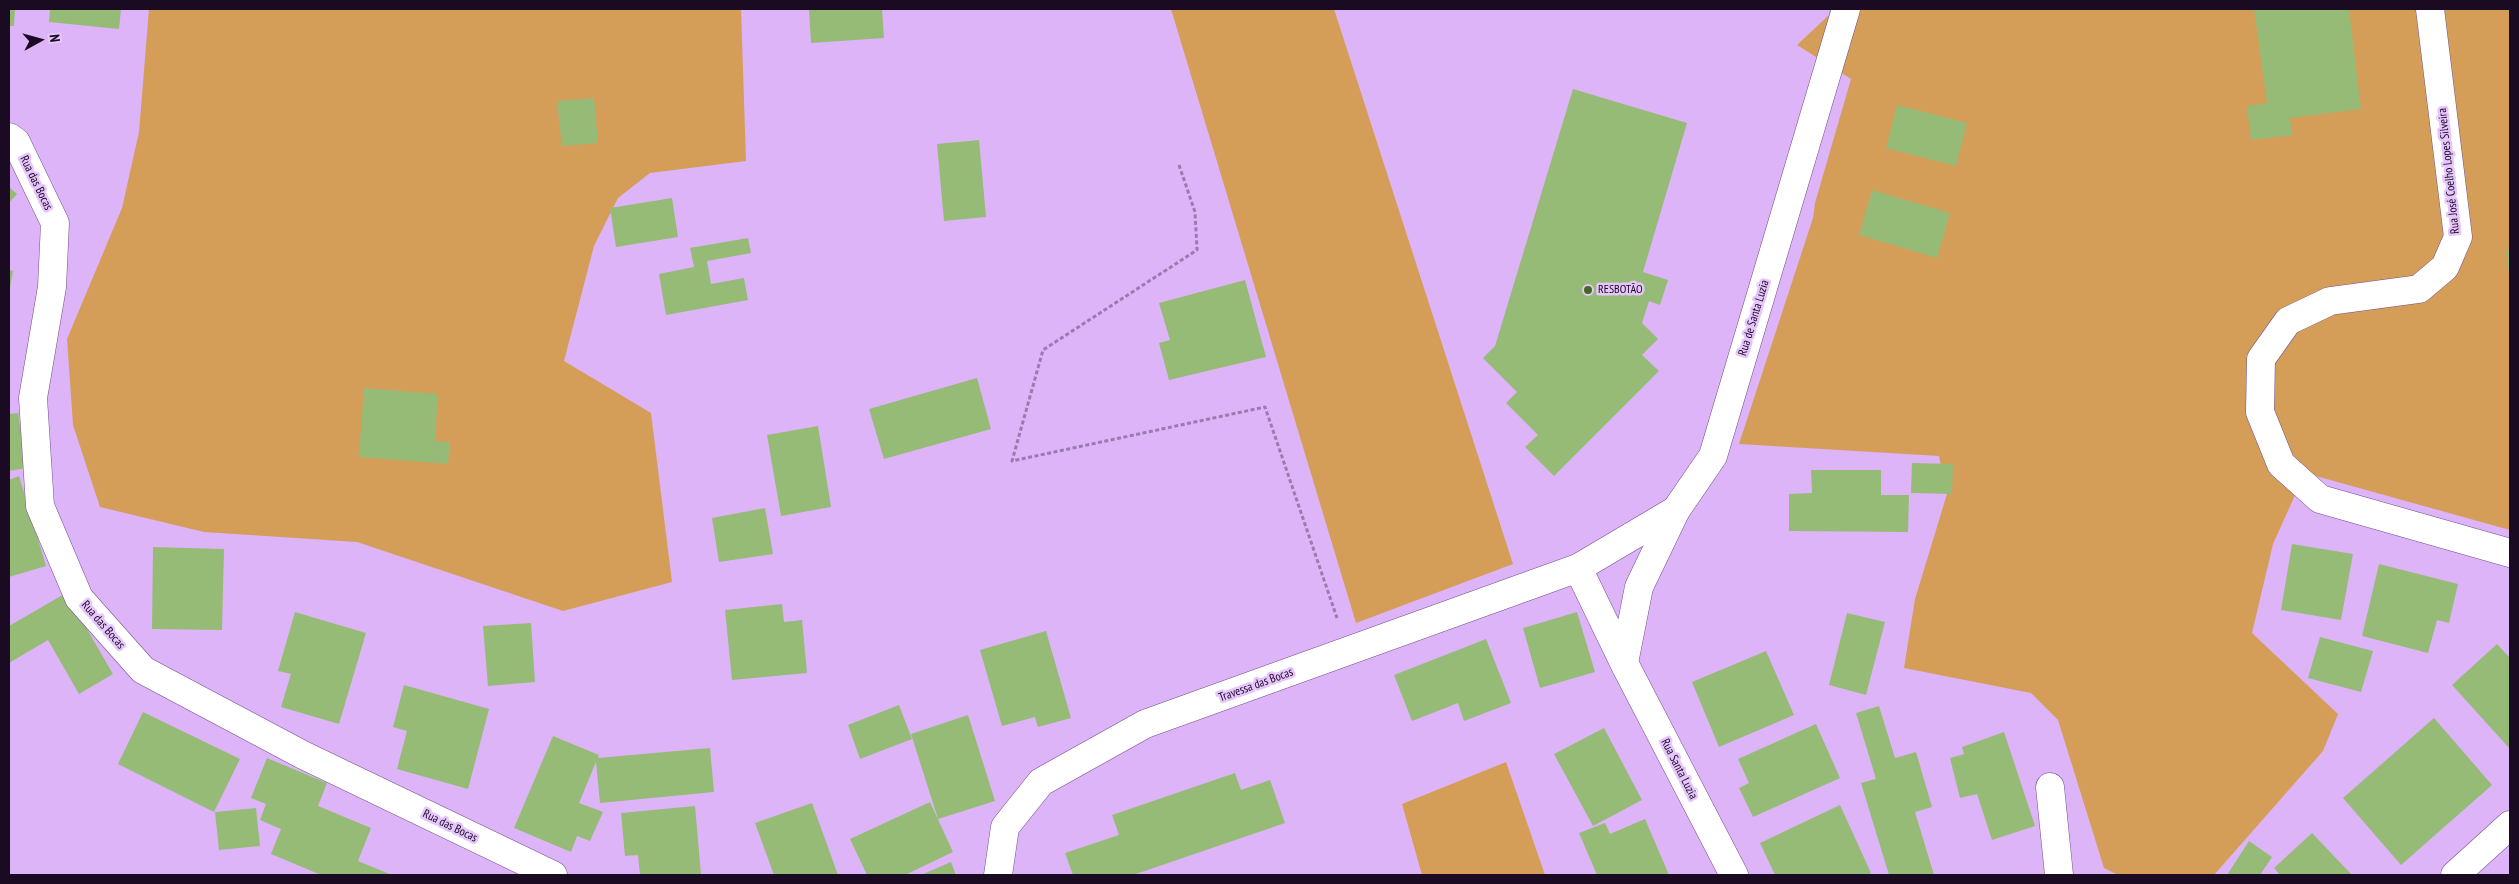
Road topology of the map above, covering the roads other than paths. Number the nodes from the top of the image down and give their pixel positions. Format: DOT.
graph roads {
  1 [pos="1846,9"];
  2 [pos="2430,9"];
  3 [pos="9,137"];
  4 [pos="1676,510"];
  5 [pos="2510,553"];
  6 [pos="1578,568"];
  7 [pos="1624,663"];
  8 [pos="2050,788"];
  9 [pos="2510,825"];
  10 [pos="553,875"];
  11 [pos="998,875"];
  12 [pos="1734,875"];
  13 [pos="2059,875"];
  14 [pos="2455,875"];
  1 -- 4 [label="street, Rua de Santa Luzia"];
  2 -- 5 [label="street, Rua José Coelho Lopes Silveira"];
  3 -- 10 [label="street, Rua das Bocas"];
  4 -- 6 [label="street, Rua de Santa Luzia"];
  4 -- 7 [label="street"];
  6 -- 7 [label="street, Rua Santa Luzia"];
  6 -- 11 [label="street, Travessa das Bocas"];
  7 -- 12 [label="street, Rua Santa Luzia"];
  8 -- 13 [label="street"];
  9 -- 14 [label="street"];
}
